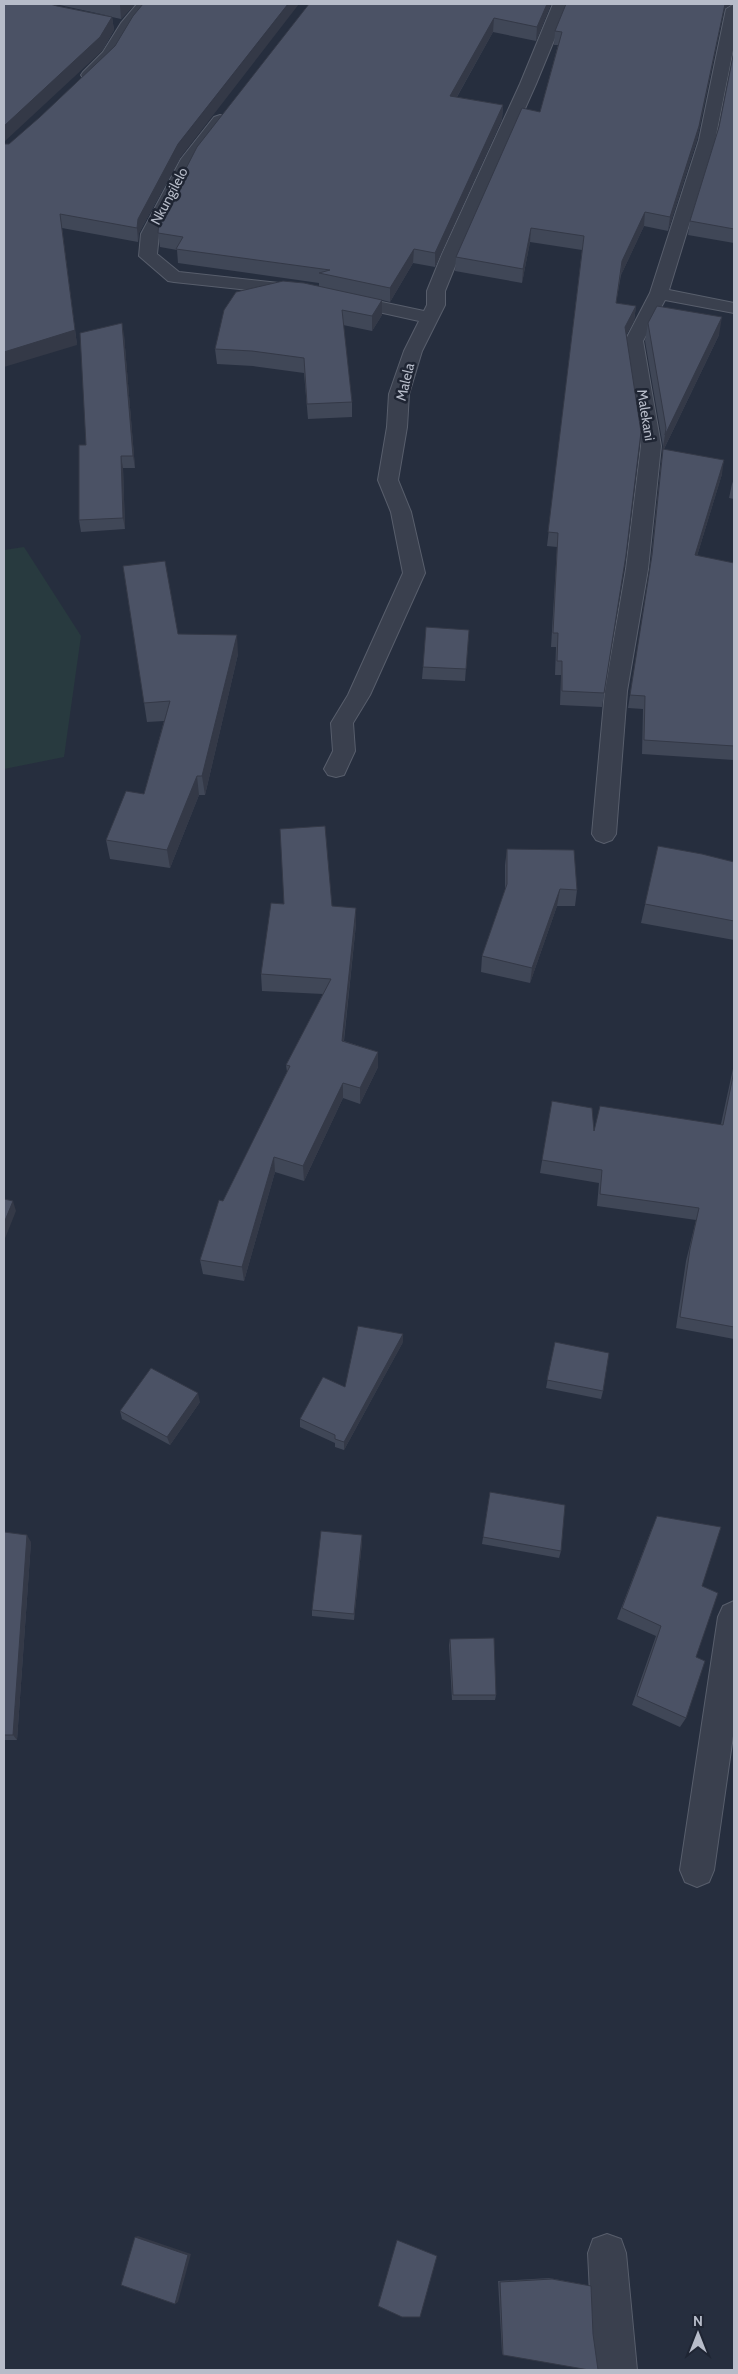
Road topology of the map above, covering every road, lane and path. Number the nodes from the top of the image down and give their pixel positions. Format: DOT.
graph roads {
  1 [pos="145,4"];
  2 [pos="561,4"];
  3 [pos="734,9"];
  4 [pos="107,22"];
  5 [pos="126,26"];
  6 [pos="75,88"];
  7 [pos="229,107"];
  8 [pos="659,293"];
  9 [pos="734,308"];
  10 [pos="431,318"];
  11 [pos="336,770"];
  12 [pos="604,834"];
  13 [pos="734,1617"];
  14 [pos="697,1870"];
  15 [pos="607,2253"];
  16 [pos="617,2370"];
  1 -- 5 [label="street"];
  2 -- 10 [label="street, Malela"];
  3 -- 8 [label="street, Malekani"];
  4 -- 5 [label="street"];
  5 -- 6 [label="street"];
  7 -- 10 [label="street, Nkungilelo"];
  8 -- 9 [label="street"];
  8 -- 12 [label="street, Malekani"];
  10 -- 11 [label="street, Malela"];
  13 -- 14 [label="street"];
  15 -- 16 [label="street"];
}
